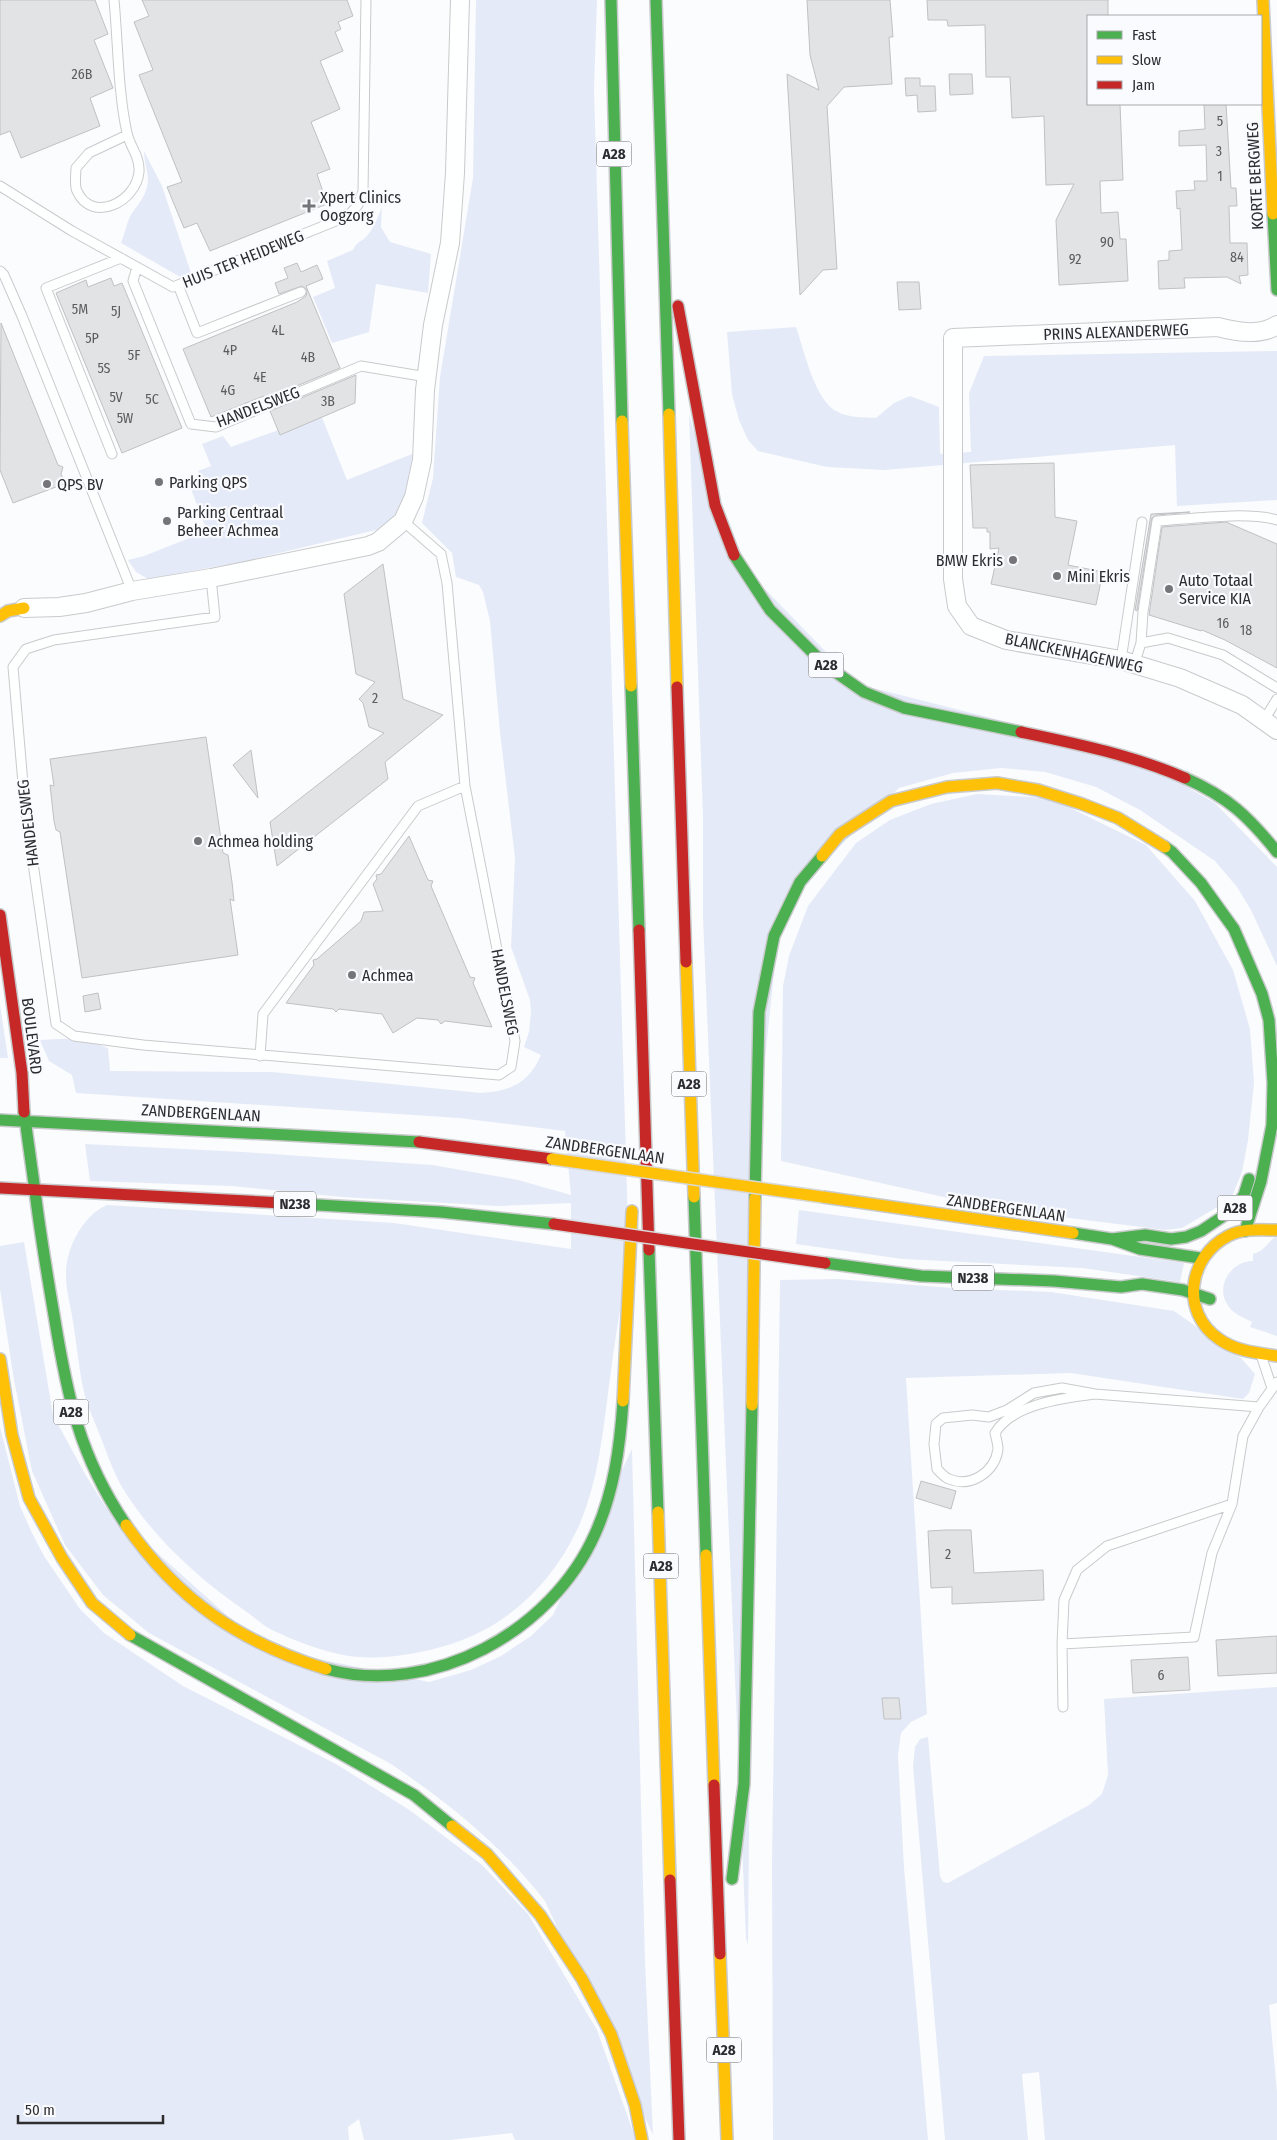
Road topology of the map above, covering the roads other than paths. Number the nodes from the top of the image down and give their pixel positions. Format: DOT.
graph roads {
  1 [pos="114,0"];
  2 [pos="366,0"];
  3 [pos="460,0"];
  4 [pos="611,0"];
  5 [pos="656,0"];
  6 [pos="1263,0"];
  7 [pos="127,134"];
  8 [pos="0,186"];
  9 [pos="661,209"];
  10 [pos="121,258"];
  11 [pos="137,267"];
  12 [pos="0,271"];
  13 [pos="178,285"];
  14 [pos="1277,290"];
  15 [pos="302,292"];
  16 [pos="1277,326"];
  17 [pos="953,338"];
  18 [pos="427,377"];
  19 [pos="112,454"];
  20 [pos="1277,520"];
  21 [pos="403,521"];
  22 [pos="1142,522"];
  23 [pos="212,578"];
  24 [pos="132,591"];
  25 [pos="24,608"];
  26 [pos="0,616"];
  27 [pos="1141,643"];
  28 [pos="1128,662"];
  29 [pos="1277,688"];
  30 [pos="1277,699"];
  31 [pos="1270,725"];
  32 [pos="465,786"];
  33 [pos="1277,852"];
  34 [pos="0,915"];
  35 [pos="642,993"];
  36 [pos="260,1056"];
  37 [pos="1273,1083"];
  38 [pos="1277,1099"];
  39 [pos="0,1120"];
  40 [pos="24,1121"];
  41 [pos="1259,1121"];
  42 [pos="1277,1159"];
  43 [pos="1253,1163"];
  44 [pos="634,1179"];
  45 [pos="0,1188"];
  46 [pos="35,1191"];
  47 [pos="1269,1195"];
  48 [pos="633,1198"];
  49 [pos="1245,1230"];
  50 [pos="1277,1230"];
  51 [pos="1112,1239"];
  52 [pos="1200,1258"];
  53 [pos="1209,1285"];
  54 [pos="1121,1287"];
  55 [pos="1192,1292"];
  56 [pos="1184,1303"];
  57 [pos="1260,1353"];
  58 [pos="1277,1356"];
  59 [pos="0,1359"];
  60 [pos="1274,1385"];
  61 [pos="1095,1394"];
  62 [pos="1259,1407"];
  63 [pos="1232,1504"];
  64 [pos="1062,1644"];
  65 [pos="1062,1707"];
  66 [pos="721,1960"];
  67 [pos="642,2140"];
  68 [pos="679,2140"];
  69 [pos="727,2140"];
  1 -- 7 [label="lane"];
  2 -- 13 [label="lane, HUIS TER HEIDEWEG"];
  3 -- 18 [label="street"];
  4 -- 35 [label="main road, A28"];
  5 -- 9 [label="main road, A28"];
  6 -- 14 [label="main road, KORTE BERGWEG"];
  7 -- 7 [label="lane"];
  8 -- 10 [label="lane, HUIS TER HEIDEWEG"];
  9 -- 33 [label="main road, A28"];
  9 -- 66 [label="main road, A28"];
  10 -- 11 [label="lane, HUIS TER HEIDEWEG"];
  10 -- 19 [label="lane"];
  11 -- 13 [label="lane, HUIS TER HEIDEWEG"];
  11 -- 18 [label="lane, HANDELSWEG"];
  12 -- 24 [label="lane"];
  13 -- 15 [label="lane"];
  16 -- 17 [label="street, PRINS ALEXANDERWEG"];
  17 -- 28 [label="street, BLANCKENHAGENWEG"];
  18 -- 21 [label="street"];
  20 -- 27 [label="lane"];
  21 -- 23 [label="street"];
  21 -- 32 [label="lane, HANDELSWEG"];
  22 -- 28 [label="lane"];
  23 -- 24 [label="street"];
  23 -- 36 [label="lane, HANDELSWEG"];
  24 -- 25 [label="street"];
  25 -- 26 [label="main road"];
  27 -- 28 [label="lane"];
  27 -- 29 [label="lane"];
  28 -- 31 [label="street, BLANCKENHAGENWEG"];
  30 -- 31 [label="lane"];
  32 -- 36 [label="lane"];
  32 -- 36 [label="lane, HANDELSWEG"];
  34 -- 40 [label="main road, BOULEVARD"];
  35 -- 44 [label="main road, A28"];
  35 -- 68 [label="main road, A28"];
  37 -- 38 [label="main road, A28"];
  37 -- 41 [label="main road, A28"];
  37 -- 49 [label="main road, A28"];
  37 -- 66 [label="main road, A28"];
  39 -- 40 [label="main road, ZANDBERGENLAAN"];
  40 -- 46 [label="main road, BOULEVARD"];
  40 -- 51 [label="main road, ZANDBERGENLAAN, bridge"];
  42 -- 47 [label="main road, A28"];
  43 -- 51 [label="main road, A28"];
  45 -- 46 [label="main road, N238"];
  46 -- 48 [label="main road, A28"];
  46 -- 54 [label="main road, N238, bridge"];
  49 -- 50 [label="main road"];
  49 -- 52 [label="main road"];
  51 -- 52 [label="main road, ZANDBERGENLAAN"];
  52 -- 55 [label="main road"];
  53 -- 55 [label="main road, N238"];
  54 -- 55 [label="main road, N238"];
  54 -- 56 [label="main road, N238"];
  55 -- 56 [label="main road"];
  56 -- 57 [label="main road"];
  57 -- 58 [label="main road"];
  57 -- 60 [label="lane"];
  59 -- 67 [label="main road"];
  60 -- 62 [label="lane"];
  61 -- 61 [label="lane"];
  61 -- 62 [label="lane"];
  62 -- 63 [label="lane"];
  63 -- 64 [label="lane"];
  63 -- 64 [label="lane"];
  64 -- 65 [label="lane"];
  66 -- 69 [label="main road, A28"];
}
